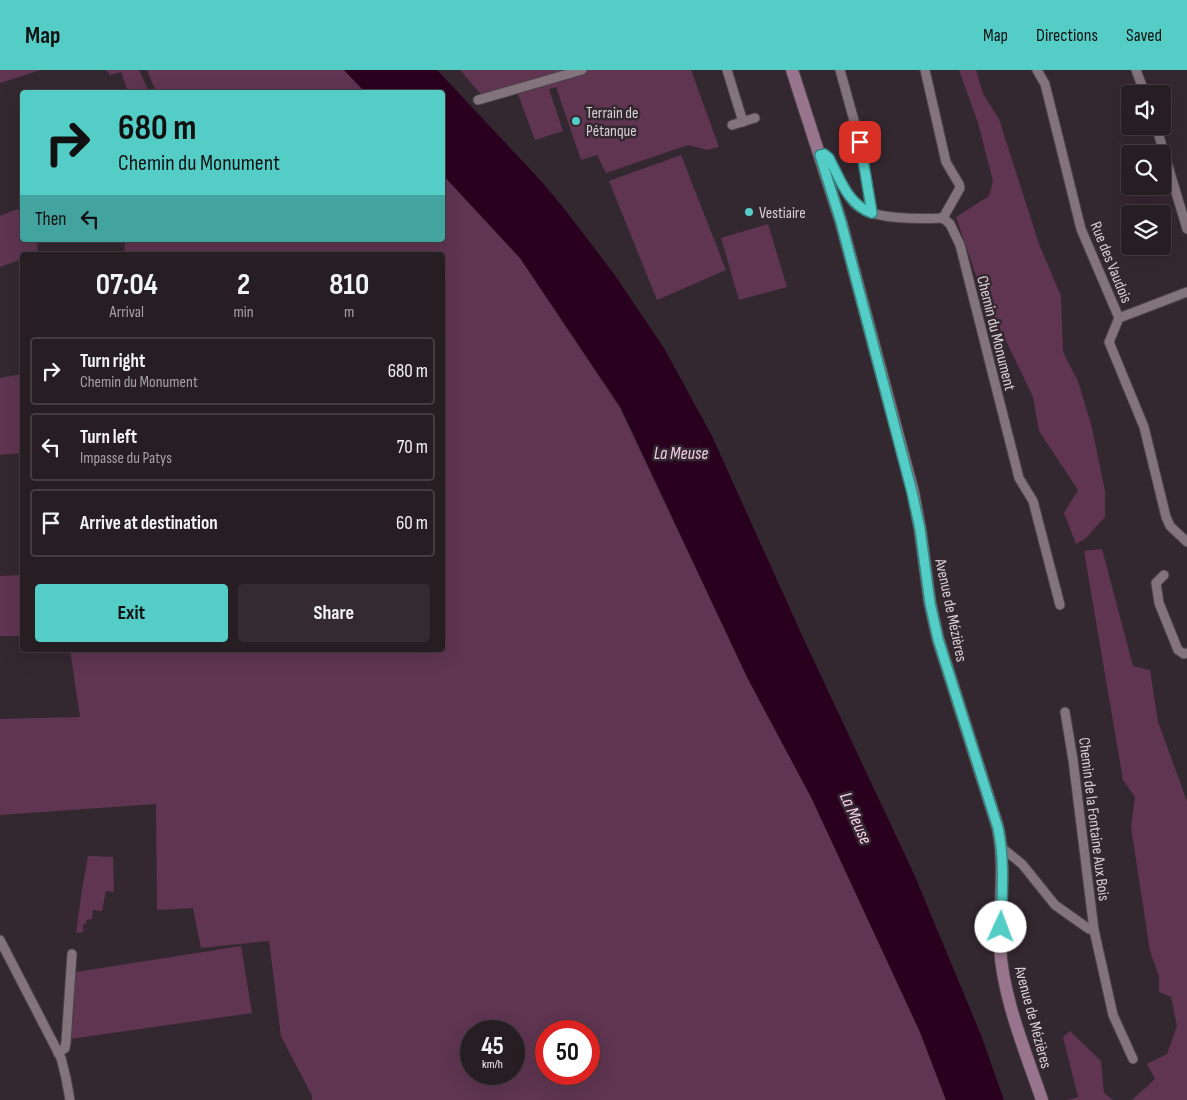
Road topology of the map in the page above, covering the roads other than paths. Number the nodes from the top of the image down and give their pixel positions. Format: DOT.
graph roads {
  1 [pos="582,70"];
  2 [pos="727,70"];
  3 [pos="792,70"];
  4 [pos="840,70"];
  5 [pos="926,70"];
  6 [pos="1037,70"];
  7 [pos="1136,70"];
  8 [pos="1141,85"];
  9 [pos="478,100"];
  10 [pos="755,118"];
  11 [pos="743,122"];
  12 [pos="732,126"];
  13 [pos="1159,135"];
  14 [pos="820,155"];
  15 [pos="872,213"];
  16 [pos="943,218"];
  17 [pos="1187,229"];
  18 [pos="1187,292"];
  19 [pos="1119,318"];
  20 [pos="1187,542"];
  21 [pos="1164,575"];
  22 [pos="1060,605"];
  23 [pos="1187,653"];
  24 [pos="1065,712"];
  25 [pos="1002,848"];
  26 [pos="1094,930"];
  27 [pos="0,940"];
  28 [pos="72,954"];
  29 [pos="58,1053"];
  30 [pos="1133,1059"];
  31 [pos="70,1100"];
  32 [pos="1042,1100"];
  1 -- 9 [label="street"];
  2 -- 11 [label="street"];
  3 -- 14 [label="main road, Avenue de Mézières"];
  4 -- 15 [label="street"];
  5 -- 16 [label="street"];
  6 -- 19 [label="street, Rue des Vaudois"];
  7 -- 8 [label="street"];
  10 -- 11 [label="street"];
  11 -- 12 [label="street"];
  13 -- 17 [label="street"];
  14 -- 15 [label="street"];
  14 -- 25 [label="main road, Avenue de Mézières"];
  15 -- 16 [label="street"];
  16 -- 22 [label="street, Chemin du Monument"];
  18 -- 19 [label="street"];
  19 -- 20 [label="street, Rue des Vaudois"];
  21 -- 23 [label="street"];
  24 -- 26 [label="street, Chemin de la Fontaine Aux Bois"];
  25 -- 26 [label="street"];
  25 -- 32 [label="main road, Avenue de Mézières"];
  26 -- 30 [label="street, Chemin de la Fontaine Aux Bois"];
  27 -- 29 [label="street"];
  28 -- 29 [label="street"];
  29 -- 31 [label="street"];
}
